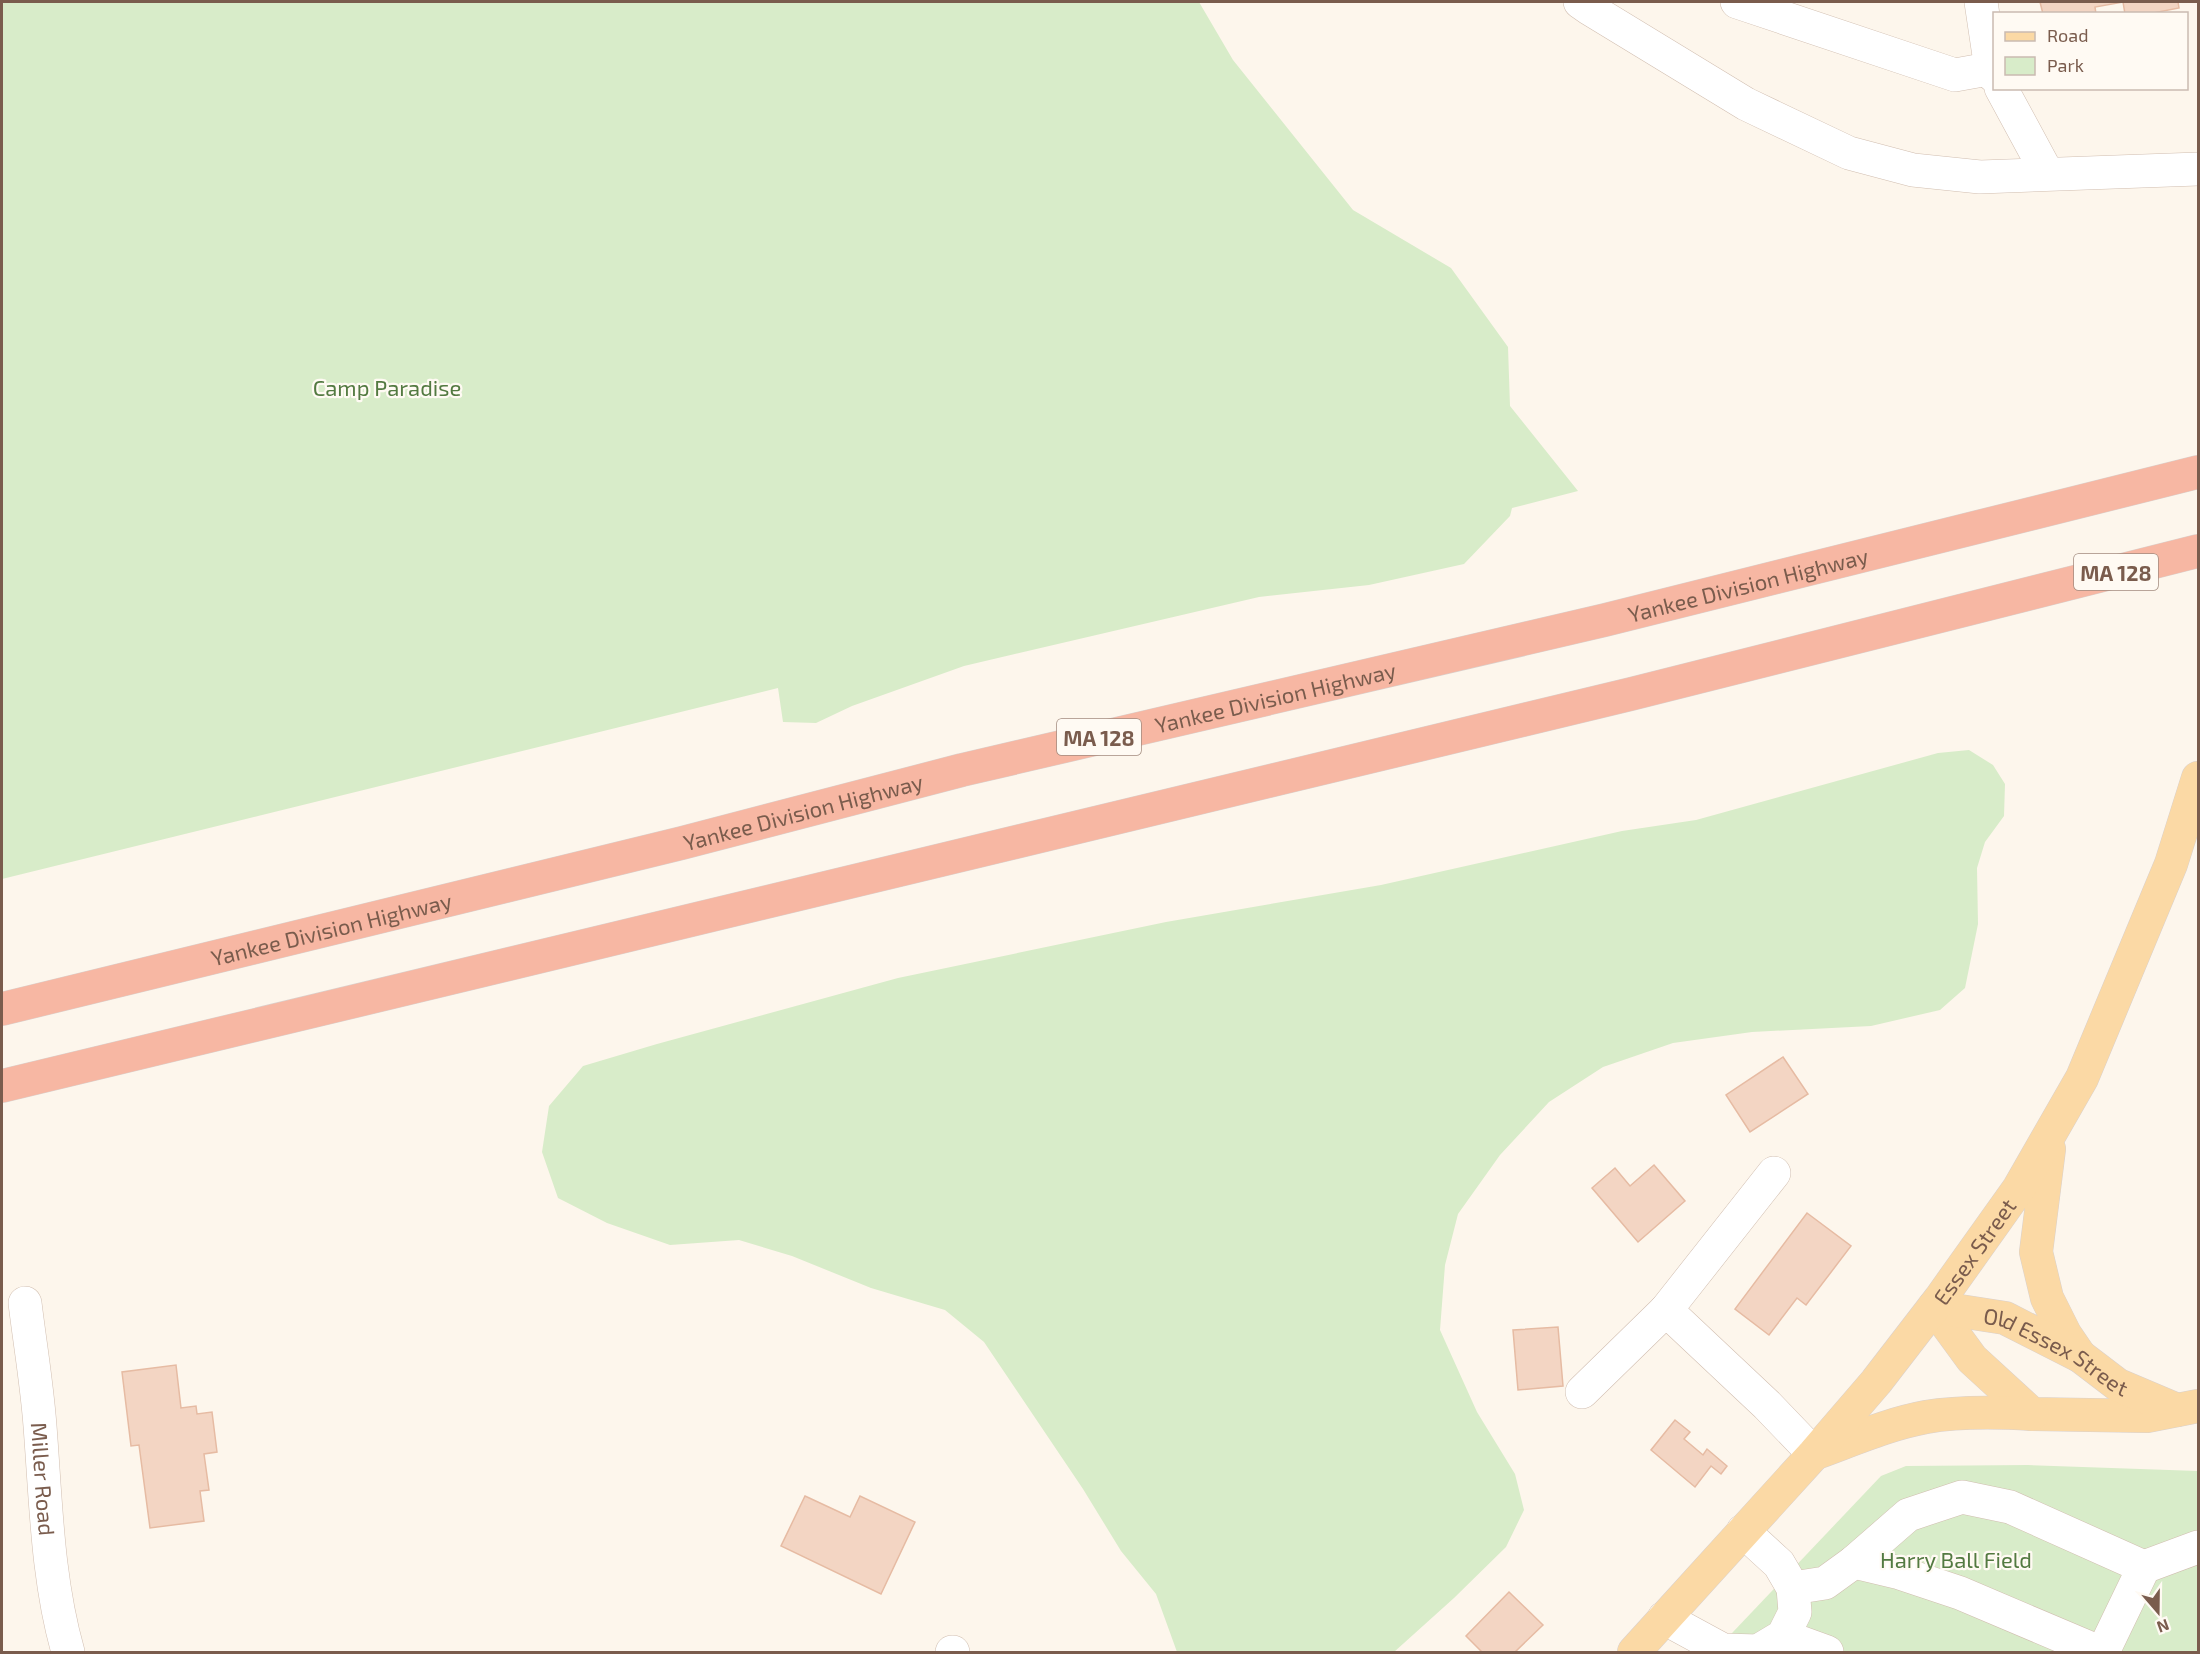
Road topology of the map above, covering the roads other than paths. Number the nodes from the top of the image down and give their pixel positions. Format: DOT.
graph roads {
  1 [pos="1580,2"];
  2 [pos="1737,2"];
  3 [pos="1981,2"];
  4 [pos="1993,65"];
  5 [pos="1993,75"];
  6 [pos="2003,90"];
  7 [pos="2199,169"];
  8 [pos="2047,173"];
  9 [pos="2199,472"];
  10 [pos="2199,551"];
  11 [pos="2199,778"];
  12 [pos="2,1010"];
  13 [pos="2,1086"];
  14 [pos="2051,1133"];
  15 [pos="1774,1173"];
  16 [pos="25,1303"];
  17 [pos="1934,1307"];
  18 [pos="1666,1310"];
  19 [pos="2080,1356"];
  20 [pos="1582,1392"];
  21 [pos="2188,1408"];
  22 [pos="2032,1414"];
  23 [pos="1814,1454"];
  24 [pos="1743,1530"];
  25 [pos="2199,1547"];
  26 [pos="1854,1562"];
  27 [pos="2144,1567"];
  28 [pos="1793,1588"];
  29 [pos="1664,1618"];
  30 [pos="1783,1636"];
  31 [pos="68,1653"];
  32 [pos="1634,1653"];
  33 [pos="1827,1653"];
  34 [pos="2101,1653"];
  1 -- 8 [label="street"];
  2 -- 5 [label="street"];
  3 -- 4 [label="street"];
  6 -- 8 [label="street"];
  7 -- 8 [label="street"];
  9 -- 12 [label="highway, Yankee Division Highway / MA 128"];
  10 -- 13 [label="highway, MA 128"];
  11 -- 14 [label="main road, Essex Street"];
  14 -- 17 [label="main road, Essex Street"];
  14 -- 19 [label="main road"];
  15 -- 18 [label="street"];
  16 -- 31 [label="street, Miller Road"];
  17 -- 19 [label="main road, Old Essex Street"];
  17 -- 22 [label="main road, Old Essex Street"];
  17 -- 23 [label="main road, Essex Street"];
  18 -- 20 [label="street"];
  18 -- 23 [label="street"];
  19 -- 21 [label="main road, Old Essex Street"];
  21 -- 22 [label="main road, Old Essex Street"];
  22 -- 23 [label="main road"];
  23 -- 24 [label="main road, Essex Street"];
  24 -- 28 [label="street"];
  24 -- 29 [label="main road, Essex Street"];
  25 -- 27 [label="street"];
  26 -- 27 [label="street"];
  26 -- 28 [label="street"];
  26 -- 34 [label="street"];
  27 -- 34 [label="street"];
  28 -- 30 [label="street"];
  29 -- 30 [label="street"];
  29 -- 32 [label="main road, Essex Street"];
  30 -- 33 [label="street"];
}
